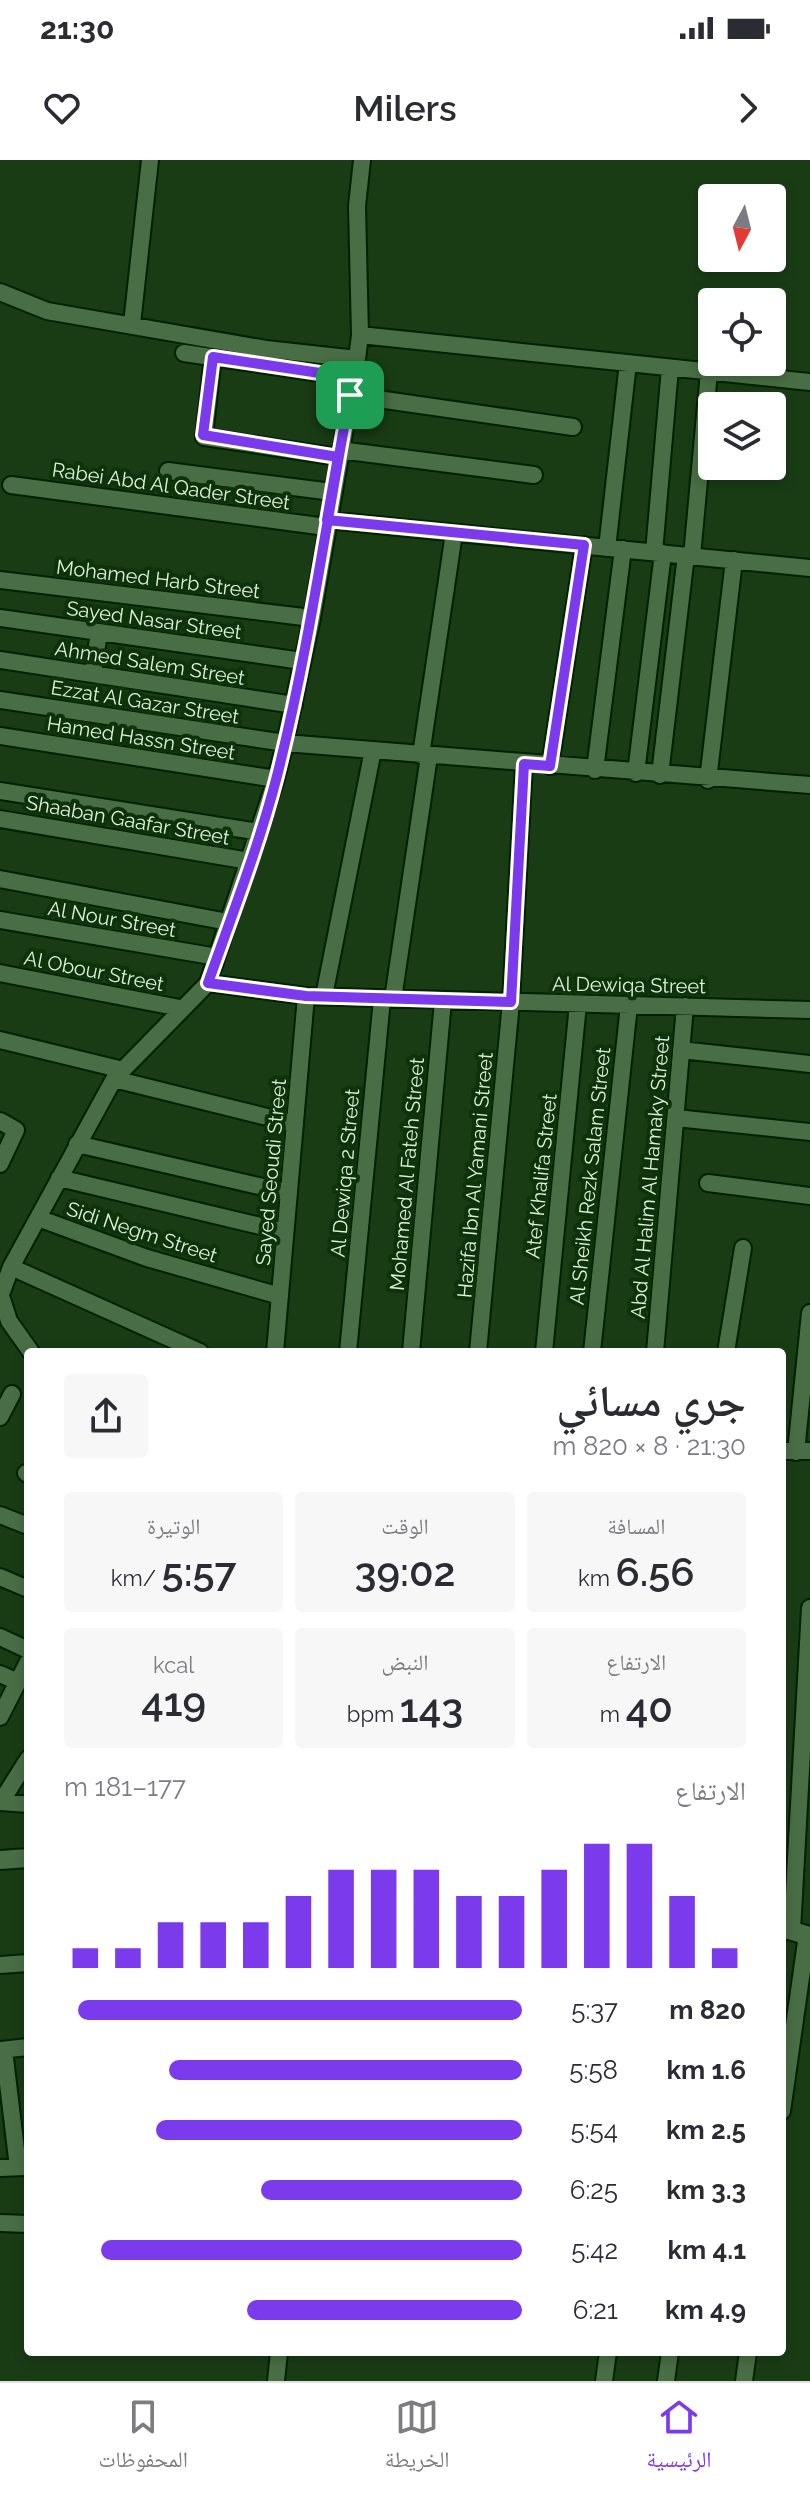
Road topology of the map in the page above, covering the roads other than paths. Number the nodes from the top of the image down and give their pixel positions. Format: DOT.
graph roads {
  1 [pos="150,160"];
  2 [pos="362,160"];
  3 [pos="0,292"];
  4 [pos="132,324"];
  5 [pos="360,335"];
  6 [pos="184,353"];
  7 [pos="213,357"];
  8 [pos="357,359"];
  9 [pos="628,363"];
  10 [pos="670,368"];
  11 [pos="698,371"];
  12 [pos="709,376"];
  13 [pos="749,376"];
  14 [pos="810,382"];
  15 [pos="352,387"];
  16 [pos="573,427"];
  17 [pos="339,453"];
  18 [pos="168,471"];
  19 [pos="534,475"];
  20 [pos="11,485"];
  21 [pos="332,492"];
  22 [pos="327,523"];
  23 [pos="454,533"];
  24 [pos="584,545"];
  25 [pos="615,548"];
  26 [pos="658,553"];
  27 [pos="689,556"];
  28 [pos="734,560"];
  29 [pos="810,568"];
  30 [pos="0,580"];
  31 [pos="0,618"];
  32 [pos="312,618"];
  33 [pos="99,632"];
  34 [pos="0,660"];
  35 [pos="302,661"];
  36 [pos="93,674"];
  37 [pos="0,700"];
  38 [pos="294,705"];
  39 [pos="0,736"];
  40 [pos="285,743"];
  41 [pos="373,750"];
  42 [pos="425,756"];
  43 [pos="524,764"];
  44 [pos="550,766"];
  45 [pos="595,770"];
  46 [pos="636,773"];
  47 [pos="660,775"];
  48 [pos="276,779"];
  49 [pos="708,780"];
  50 [pos="810,785"];
  51 [pos="0,791"];
  52 [pos="0,819"];
  53 [pos="259,832"];
  54 [pos="249,861"];
  55 [pos="0,879"];
  56 [pos="0,920"];
  57 [pos="228,922"];
  58 [pos="217,957"];
  59 [pos="0,973"];
  60 [pos="208,983"];
  61 [pos="306,996"];
  62 [pos="324,996"];
  63 [pos="387,999"];
  64 [pos="443,1001"];
  65 [pos="511,1002"];
  66 [pos="578,1004"];
  67 [pos="629,1005"];
  68 [pos="685,1006"];
  69 [pos="180,1008"];
  70 [pos="810,1010"];
  71 [pos="0,1040"];
  72 [pos="681,1050"];
  73 [pos="810,1064"];
  74 [pos="118,1074"];
  75 [pos="676,1118"];
  76 [pos="0,1121"];
  77 [pos="295,1124"];
  78 [pos="810,1132"];
  79 [pos="77,1144"];
  80 [pos="0,1164"];
  81 [pos="59,1178"];
  82 [pos="708,1183"];
  83 [pos="289,1193"];
  84 [pos="810,1196"];
  85 [pos="38,1218"];
  86 [pos="285,1232"];
  87 [pos="743,1248"];
  88 [pos="4,1284"];
  89 [pos="280,1296"];
  90 [pos="810,1313"];
  91 [pos="28,1348"];
  92 [pos="188,1348"];
  93 [pos="275,1348"];
  94 [pos="348,1348"];
  95 [pos="411,1348"];
  96 [pos="478,1348"];
  97 [pos="544,1348"];
  98 [pos="592,1348"];
  99 [pos="655,1348"];
  100 [pos="727,1348"];
  101 [pos="12,1394"];
  102 [pos="0,1417"];
  103 [pos="796,1451"];
  104 [pos="0,1515"];
  105 [pos="24,1524"];
  106 [pos="0,1577"];
  107 [pos="24,1587"];
  108 [pos="810,1608"];
  109 [pos="0,1637"];
  110 [pos="24,1648"];
  111 [pos="24,1670"];
  112 [pos="0,1674"];
  113 [pos="18,1682"];
  114 [pos="0,1717"];
  115 [pos="24,1765"];
  116 [pos="1,1802"];
  117 [pos="24,1804"];
  118 [pos="24,1858"];
  119 [pos="0,1860"];
  120 [pos="798,1932"];
  121 [pos="24,1963"];
  122 [pos="0,1965"];
  123 [pos="24,2047"];
  124 [pos="2,2050"];
  125 [pos="786,2066"];
  126 [pos="23,2167"];
  127 [pos="0,2168"];
  128 [pos="0,2223"];
  129 [pos="24,2224"];
  130 [pos="279,2356"];
  131 [pos="607,2356"];
  132 [pos="669,2356"];
  133 [pos="747,2356"];
  134 [pos="276,2381"];
  135 [pos="604,2381"];
  136 [pos="666,2381"];
  137 [pos="744,2381"];
  1 -- 4 [label="street"];
  2 -- 5 [label="street"];
  3 -- 4 [label="street"];
  4 -- 8 [label="street"];
  5 -- 8 [label="street"];
  5 -- 9 [label="street"];
  6 -- 7 [label="street"];
  7 -- 15 [label="street"];
  7 -- 17 [label="street"];
  8 -- 15 [label="street"];
  9 -- 10 [label="street"];
  9 -- 25 [label="street"];
  10 -- 11 [label="street"];
  10 -- 26 [label="street"];
  12 -- 27 [label="street"];
  13 -- 14 [label="street"];
  15 -- 16 [label="street"];
  15 -- 17 [label="street"];
  17 -- 19 [label="street"];
  17 -- 21 [label="street"];
  18 -- 21 [label="street"];
  20 -- 22 [label="street, Rabei Abd Al Qader Street"];
  21 -- 22 [label="street"];
  22 -- 23 [label="street, Rabei Abd Al Qader Street"];
  22 -- 32 [label="street"];
  23 -- 24 [label="street, Rabei Abd Al Qader Street"];
  23 -- 42 [label="street, Al Dewiqa 2 Street"];
  24 -- 25 [label="street, Rabei Abd Al Qader Street"];
  24 -- 44 [label="street"];
  25 -- 26 [label="street, Rabei Abd Al Qader Street"];
  25 -- 45 [label="street"];
  26 -- 27 [label="street, Rabei Abd Al Qader Street"];
  26 -- 46 [label="street"];
  27 -- 28 [label="street, Rabei Abd Al Qader Street"];
  27 -- 47 [label="street"];
  28 -- 29 [label="street, Rabei Abd Al Qader Street"];
  28 -- 49 [label="street"];
  30 -- 32 [label="street, Mohamed Harb Street"];
  31 -- 33 [label="street, Sayed Nasar Street"];
  32 -- 35 [label="street"];
  33 -- 35 [label="street, Sayed Nasar Street"];
  33 -- 36 [label="street"];
  34 -- 36 [label="street, Ahmed Salem Street"];
  35 -- 38 [label="street"];
  36 -- 38 [label="street, Ahmed Salem Street"];
  37 -- 40 [label="street, Ezzat Al Gazar Street"];
  38 -- 40 [label="street"];
  39 -- 48 [label="street, Hamed Hassn Street"];
  40 -- 41 [label="street, Ezzat Al Gazar Street"];
  40 -- 48 [label="street"];
  41 -- 42 [label="street, Ezzat Al Gazar Street"];
  41 -- 62 [label="street"];
  42 -- 43 [label="street, Ezzat Al Gazar Street"];
  42 -- 63 [label="street, Al Dewiqa 2 Street"];
  43 -- 44 [label="street, Ezzat Al Gazar Street"];
  43 -- 65 [label="street, Hazifa Ibn Al Yamani Street"];
  44 -- 45 [label="street, Ezzat Al Gazar Street"];
  45 -- 46 [label="street, Ezzat Al Gazar Street"];
  46 -- 47 [label="street, Ezzat Al Gazar Street"];
  47 -- 49 [label="street, Ezzat Al Gazar Street"];
  48 -- 53 [label="street"];
  49 -- 50 [label="street, Ezzat Al Gazar Street"];
  51 -- 53 [label="street"];
  52 -- 54 [label="street, Shaaban Gaafar Street"];
  53 -- 54 [label="street"];
  54 -- 57 [label="street"];
  55 -- 57 [label="street"];
  56 -- 58 [label="street, Al Nour Street"];
  57 -- 58 [label="street"];
  58 -- 60 [label="street"];
  59 -- 69 [label="street, Al Obour Street"];
  60 -- 61 [label="street, Al Dewiqa Street"];
  60 -- 69 [label="street"];
  61 -- 62 [label="street, Al Dewiqa Street"];
  61 -- 77 [label="street, Sayed Seoudi Street"];
  62 -- 63 [label="street, Al Dewiqa Street"];
  63 -- 64 [label="street, Al Dewiqa Street"];
  63 -- 94 [label="street, Al Dewiqa 2 Street"];
  64 -- 65 [label="street, Al Dewiqa Street"];
  64 -- 95 [label="street, Mohamed Al Fateh Street"];
  65 -- 66 [label="street, Al Dewiqa Street"];
  65 -- 96 [label="street, Hazifa Ibn Al Yamani Street"];
  66 -- 67 [label="street, Al Dewiqa Street"];
  66 -- 97 [label="street, Atef Khalifa Street"];
  67 -- 68 [label="street, Al Dewiqa Street"];
  67 -- 98 [label="street, Al Sheikh Rezk Salam Street"];
  68 -- 70 [label="street, Al Dewiqa Street"];
  68 -- 72 [label="street, Abd Al Halim Al Hamaky Street"];
  69 -- 74 [label="street"];
  71 -- 74 [label="street"];
  72 -- 73 [label="street"];
  72 -- 75 [label="street, Abd Al Halim Al Hamaky Street"];
  74 -- 77 [label="street"];
  74 -- 79 [label="street"];
  75 -- 78 [label="street"];
  75 -- 99 [label="street, Abd Al Halim Al Hamaky Street"];
  76 -- 80 [label="street"];
  77 -- 83 [label="street, Sayed Seoudi Street"];
  79 -- 81 [label="street"];
  79 -- 83 [label="street"];
  81 -- 85 [label="street"];
  81 -- 86 [label="street"];
  82 -- 84 [label="street"];
  83 -- 86 [label="street, Sayed Seoudi Street"];
  85 -- 88 [label="street"];
  85 -- 89 [label="street, Sidi Negm Street"];
  86 -- 89 [label="street, Sayed Seoudi Street"];
  87 -- 100 [label="street"];
  88 -- 91 [label="street"];
  88 -- 92 [label="street"];
  89 -- 93 [label="street, Sayed Seoudi Street"];
  90 -- 103 [label="street"];
  101 -- 102 [label="street"];
  104 -- 105 [label="street"];
  106 -- 107 [label="street"];
  108 -- 120 [label="street"];
  109 -- 110 [label="street"];
  111 -- 113 [label="street"];
  112 -- 113 [label="street"];
  113 -- 114 [label="street"];
  115 -- 116 [label="street"];
  116 -- 117 [label="street"];
  118 -- 119 [label="street"];
  120 -- 125 [label="street"];
  121 -- 122 [label="street"];
  123 -- 124 [label="street"];
  124 -- 126 [label="street"];
  126 -- 127 [label="street"];
  128 -- 129 [label="street"];
  130 -- 134 [label="street"];
  131 -- 135 [label="street"];
  132 -- 136 [label="street"];
  133 -- 137 [label="street"];
}
